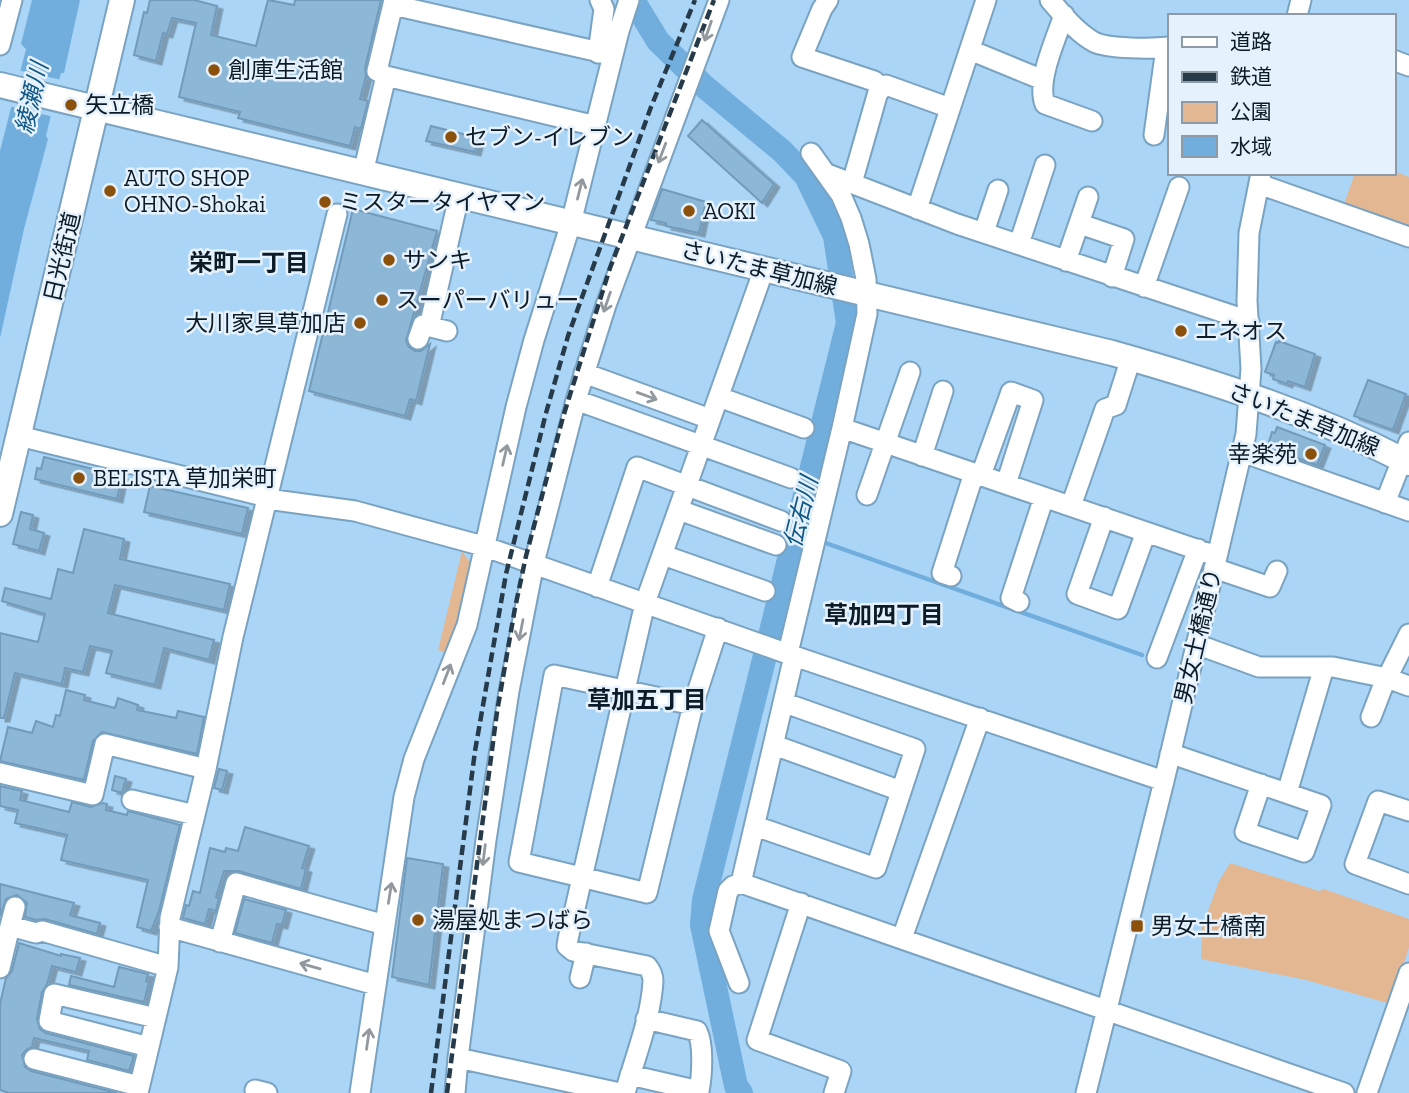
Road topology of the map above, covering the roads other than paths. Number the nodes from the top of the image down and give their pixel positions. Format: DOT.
graph roads {
  1 [pos="12,0"];
  2 [pos="122,0"];
  3 [pos="600,0"];
  4 [pos="719,0"];
  5 [pos="828,0"];
  6 [pos="986,0"];
  7 [pos="1051,0"];
  8 [pos="394,3"];
  9 [pos="627,8"];
  10 [pos="1064,15"];
  11 [pos="0,45"];
  12 [pos="1168,48"];
  13 [pos="970,50"];
  14 [pos="606,54"];
  15 [pos="386,76"];
  16 [pos="1043,80"];
  17 [pos="1,86"];
  18 [pos="882,88"];
  19 [pos="96,108"];
  20 [pos="950,108"];
  21 [pos="1091,121"];
  22 [pos="596,126"];
  23 [pos="1154,135"];
  24 [pos="811,153"];
  25 [pos="1045,165"];
  26 [pos="363,173"];
  27 [pos="825,173"];
  28 [pos="1260,178"];
  29 [pos="852,183"];
  30 [pos="1179,187"];
  31 [pos="998,190"];
  32 [pos="459,196"];
  33 [pos="1088,197"];
  34 [pos="917,209"];
  35 [pos="337,214"];
  36 [pos="571,223"];
  37 [pos="1086,226"];
  38 [pos="984,232"];
  39 [pos="629,237"];
  40 [pos="1409,237"];
  41 [pos="1019,244"];
  42 [pos="1066,261"];
  43 [pos="764,269"];
  44 [pos="1112,276"];
  45 [pos="1144,288"];
  46 [pos="867,295"];
  47 [pos="1249,321"];
  48 [pos="431,332"];
  49 [pos="1131,358"];
  50 [pos="910,372"];
  51 [pos="584,373"];
  52 [pos="943,391"];
  53 [pos="1251,395"];
  54 [pos="719,397"];
  55 [pos="576,400"];
  56 [pos="710,419"];
  57 [pos="804,428"];
  58 [pos="842,428"];
  59 [pos="19,436"];
  60 [pos="885,444"];
  61 [pos="701,446"];
  62 [pos="1242,452"];
  63 [pos="1406,455"];
  64 [pos="922,456"];
  65 [pos="978,474"];
  66 [pos="791,478"];
  67 [pos="1006,484"];
  68 [pos="687,485"];
  69 [pos="867,495"];
  70 [pos="1044,497"];
  71 [pos="267,499"];
  72 [pos="1385,503"];
  73 [pos="1071,506"];
  74 [pos="679,510"];
  75 [pos="1409,511"];
  76 [pos="0,514"];
  77 [pos="1104,517"];
  78 [pos="781,521"];
  79 [pos="1146,532"];
  80 [pos="776,545"];
  81 [pos="484,546"];
  82 [pos="1198,549"];
  83 [pos="663,555"];
  84 [pos="1215,562"];
  85 [pos="534,564"];
  86 [pos="1277,570"];
  87 [pos="951,576"];
  88 [pos="597,587"];
  89 [pos="765,591"];
  90 [pos="1019,602"];
  91 [pos="645,603"];
  92 [pos="719,628"];
  93 [pos="1409,634"];
  94 [pos="1196,644"];
  95 [pos="788,653"];
  96 [pos="1157,658"];
  97 [pos="1324,667"];
  98 [pos="1387,678"];
  99 [pos="1409,686"];
  100 [pos="627,690"];
  101 [pos="785,702"];
  102 [pos="693,705"];
  103 [pos="1371,717"];
  104 [pos="980,719"];
  105 [pos="774,745"];
  106 [pos="1170,754"];
  107 [pos="206,769"];
  108 [pos="0,773"];
  109 [pos="1164,781"];
  110 [pos="1261,785"];
  111 [pos="901,791"];
  112 [pos="1287,793"];
  113 [pos="132,800"];
  114 [pos="1409,811"];
  115 [pos="195,814"];
  116 [pos="755,826"];
  117 [pos="581,878"];
  118 [pos="741,883"];
  119 [pos="1409,884"];
  120 [pos="801,903"];
  121 [pos="385,925"];
  122 [pos="169,928"];
  123 [pos="902,939"];
  124 [pos="220,942"];
  125 [pos="3,946"];
  126 [pos="586,953"];
  127 [pos="168,967"];
  128 [pos="0,968"];
  129 [pos="580,978"];
  130 [pos="1407,982"];
  131 [pos="739,983"];
  132 [pos="376,985"];
  133 [pos="1107,1010"];
  134 [pos="156,1018"];
  135 [pos="646,1019"];
  136 [pos="149,1046"];
  137 [pos="458,1058"];
  138 [pos="34,1059"];
  139 [pos="625,1087"];
  140 [pos="138,1090"];
  141 [pos="360,1093"];
  142 [pos="455,1093"];
  143 [pos="834,1093"];
  144 [pos="1086,1093"];
  145 [pos="1343,1093"];
  146 [pos="1367,1093"];
  1 -- 11 [label="street"];
  2 -- 19 [label="main road, 日光街道"];
  3 -- 14 [label="street"];
  4 -- 39 [label="street, one-way"];
  5 -- 18 [label="street"];
  6 -- 13 [label="street"];
  7 -- 10 [label="street"];
  8 -- 14 [label="street"];
  8 -- 15 [label="street"];
  9 -- 14 [label="street"];
  10 -- 12 [label="street"];
  10 -- 16 [label="street"];
  12 -- 23 [label="street"];
  13 -- 16 [label="street"];
  13 -- 20 [label="street"];
  14 -- 22 [label="street"];
  15 -- 22 [label="street"];
  15 -- 26 [label="street"];
  16 -- 21 [label="street"];
  17 -- 19 [label="main road, さいたま草加線"];
  18 -- 20 [label="street"];
  18 -- 29 [label="street"];
  19 -- 26 [label="main road, さいたま草加線"];
  19 -- 59 [label="main road, 日光街道"];
  20 -- 34 [label="street"];
  36 -- 22 [label="street, one-way"];
  24 -- 27 [label="street"];
  25 -- 41 [label="street"];
  26 -- 32 [label="main road, さいたま草加線"];
  27 -- 29 [label="street"];
  27 -- 46 [label="street"];
  28 -- 40 [label="street"];
  28 -- 47 [label="street, 男女土橋通り"];
  29 -- 34 [label="street"];
  30 -- 45 [label="street"];
  31 -- 38 [label="street"];
  32 -- 36 [label="main road, さいたま草加線"];
  32 -- 48 [label="street"];
  33 -- 42 [label="street"];
  34 -- 38 [label="street"];
  35 -- 71 [label="street"];
  36 -- 39 [label="main road, さいたま草加線"];
  81 -- 36 [label="street, one-way"];
  37 -- 44 [label="street"];
  38 -- 41 [label="street"];
  39 -- 43 [label="main road, さいたま草加線"];
  39 -- 51 [label="street, one-way"];
  41 -- 42 [label="street"];
  42 -- 44 [label="street"];
  43 -- 46 [label="main road, さいたま草加線"];
  43 -- 54 [label="street"];
  44 -- 45 [label="street"];
  45 -- 47 [label="street"];
  46 -- 49 [label="main road, さいたま草加線"];
  46 -- 58 [label="street"];
  47 -- 53 [label="street, 男女土橋通り"];
  49 -- 53 [label="main road, さいたま草加線"];
  49 -- 73 [label="street"];
  50 -- 60 [label="street"];
  51 -- 55 [label="street"];
  51 -- 56 [label="street, one-way"];
  52 -- 64 [label="street"];
  53 -- 62 [label="street, 男女土橋通り"];
  53 -- 63 [label="main road, さいたま草加線"];
  54 -- 56 [label="street"];
  54 -- 57 [label="street"];
  55 -- 61 [label="street"];
  55 -- 85 [label="street"];
  56 -- 61 [label="street"];
  58 -- 60 [label="street"];
  58 -- 95 [label="street"];
  59 -- 71 [label="street"];
  59 -- 76 [label="main road, 日光街道"];
  60 -- 64 [label="street"];
  60 -- 69 [label="street"];
  61 -- 66 [label="street"];
  61 -- 68 [label="street"];
  62 -- 72 [label="street"];
  62 -- 84 [label="street, 男女土橋通り"];
  63 -- 72 [label="street"];
  64 -- 65 [label="street"];
  65 -- 67 [label="street"];
  65 -- 67 [label="street"];
  65 -- 87 [label="street"];
  67 -- 70 [label="street"];
  68 -- 74 [label="street"];
  68 -- 78 [label="street"];
  68 -- 88 [label="street"];
  70 -- 73 [label="street"];
  70 -- 90 [label="street"];
  71 -- 81 [label="street"];
  71 -- 107 [label="street"];
  72 -- 75 [label="street"];
  73 -- 77 [label="street"];
  74 -- 80 [label="street"];
  74 -- 83 [label="street"];
  77 -- 79 [label="street"];
  77 -- 79 [label="street"];
  79 -- 82 [label="street"];
  81 -- 85 [label="street"];
  121 -- 81 [label="street, one-way"];
  82 -- 84 [label="street"];
  82 -- 96 [label="street"];
  83 -- 89 [label="street"];
  83 -- 91 [label="street"];
  84 -- 86 [label="street"];
  84 -- 94 [label="street, 男女土橋通り"];
  85 -- 88 [label="street"];
  85 -- 137 [label="street, one-way"];
  88 -- 91 [label="street"];
  91 -- 92 [label="street"];
  91 -- 100 [label="street"];
  92 -- 95 [label="street"];
  92 -- 102 [label="street"];
  93 -- 98 [label="street"];
  94 -- 97 [label="street"];
  94 -- 106 [label="street, 男女土橋通り"];
  95 -- 101 [label="street"];
  95 -- 104 [label="street"];
  97 -- 98 [label="street"];
  97 -- 112 [label="street"];
  98 -- 99 [label="street"];
  98 -- 103 [label="street"];
  100 -- 102 [label="street"];
  100 -- 117 [label="street"];
  100 -- 117 [label="street"];
  101 -- 105 [label="street"];
  101 -- 111 [label="street"];
  102 -- 117 [label="street"];
  104 -- 109 [label="street"];
  104 -- 123 [label="street"];
  105 -- 111 [label="street"];
  105 -- 116 [label="street"];
  106 -- 109 [label="street, 男女土橋通り"];
  106 -- 110 [label="street"];
  107 -- 108 [label="street"];
  107 -- 115 [label="street"];
  109 -- 133 [label="street, 男女土橋通り"];
  110 -- 112 [label="street"];
  110 -- 112 [label="street"];
  111 -- 116 [label="street"];
  113 -- 115 [label="street"];
  114 -- 119 [label="street"];
  115 -- 122 [label="street"];
  116 -- 118 [label="street"];
  117 -- 126 [label="street"];
  118 -- 120 [label="street"];
  118 -- 131 [label="street"];
  120 -- 123 [label="street"];
  120 -- 143 [label="street"];
  121 -- 124 [label="street"];
  121 -- 132 [label="street"];
  122 -- 124 [label="street"];
  122 -- 127 [label="street"];
  123 -- 133 [label="street"];
  132 -- 124 [label="street, one-way"];
  125 -- 127 [label="street"];
  125 -- 128 [label="street"];
  126 -- 129 [label="street"];
  126 -- 135 [label="street"];
  127 -- 134 [label="street"];
  130 -- 146 [label="street"];
  141 -- 132 [label="street, one-way"];
  133 -- 144 [label="street, 男女土橋通り"];
  133 -- 145 [label="street"];
  134 -- 136 [label="street"];
  134 -- 136 [label="street"];
  135 -- 139 [label="street"];
  135 -- 139 [label="street"];
  136 -- 140 [label="street"];
  137 -- 139 [label="street"];
  137 -- 142 [label="street"];
  138 -- 140 [label="street"];
}
